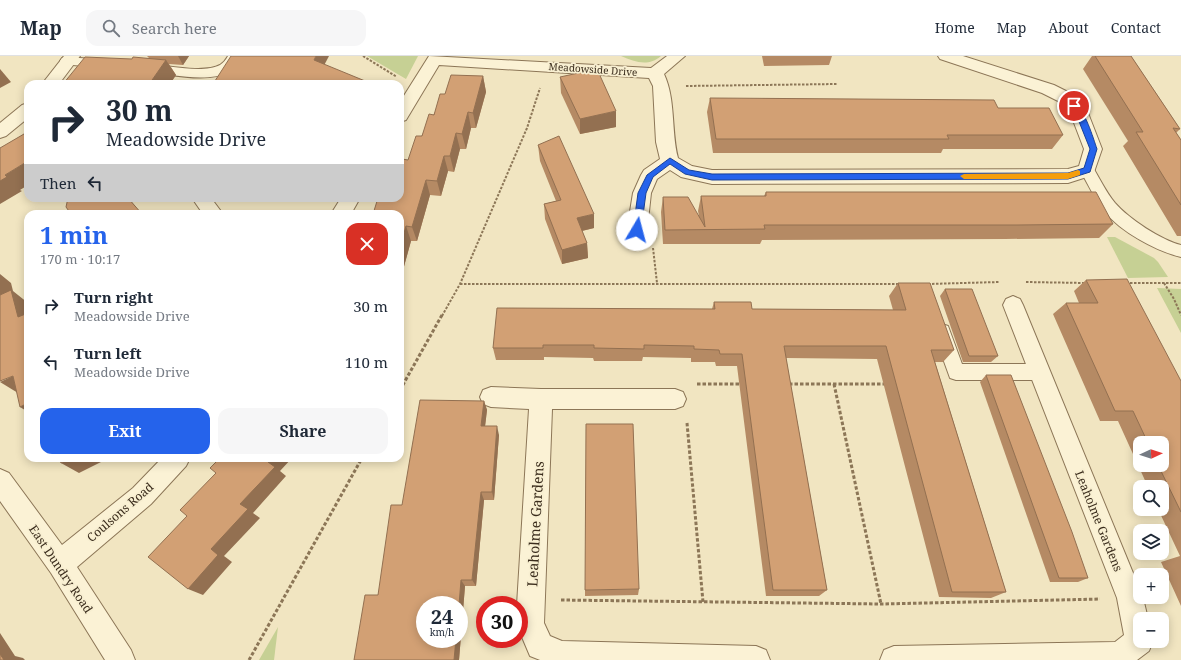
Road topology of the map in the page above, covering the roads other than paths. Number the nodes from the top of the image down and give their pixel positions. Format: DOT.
graph roads {
  1 [pos="235,56"];
  2 [pos="678,56"];
  3 [pos="946,56"];
  4 [pos="436,58"];
  5 [pos="69,59"];
  6 [pos="114,65"];
  7 [pos="138,67"];
  8 [pos="53,80"];
  9 [pos="658,80"];
  10 [pos="404,109"];
  11 [pos="24,112"];
  12 [pos="0,132"];
  13 [pos="670,161"];
  14 [pos="1087,170"];
  15 [pos="637,230"];
  16 [pos="1181,251"];
  17 [pos="926,284"];
  18 [pos="1011,290"];
  19 [pos="1039,372"];
  20 [pos="491,397"];
  21 [pos="541,399"];
  22 [pos="675,399"];
  23 [pos="174,462"];
  24 [pos="0,480"];
  25 [pos="60,564"];
  26 [pos="121,660"];
  27 [pos="756,660"];
  28 [pos="894,660"];
  1 -- 7 [label="lane"];
  2 -- 9 [label="street, Meadowside Drive"];
  3 -- 14 [label="street"];
  4 -- 9 [label="street, Meadowside Drive"];
  4 -- 10 [label="street"];
  5 -- 6 [label="lane"];
  5 -- 8 [label="street"];
  9 -- 13 [label="street"];
  11 -- 12 [label="street"];
  13 -- 14 [label="street"];
  13 -- 15 [label="street"];
  14 -- 16 [label="lane"];
  17 -- 19 [label="lane"];
  18 -- 19 [label="street, Leaholme Gardens"];
  19 -- 28 [label="street, Leaholme Gardens"];
  20 -- 21 [label="street"];
  21 -- 22 [label="street"];
  21 -- 27 [label="street, Leaholme Gardens"];
  23 -- 25 [label="street, Coulsons Road"];
  24 -- 25 [label="street, East Dundry Road"];
  25 -- 26 [label="street, East Dundry Road"];
}
